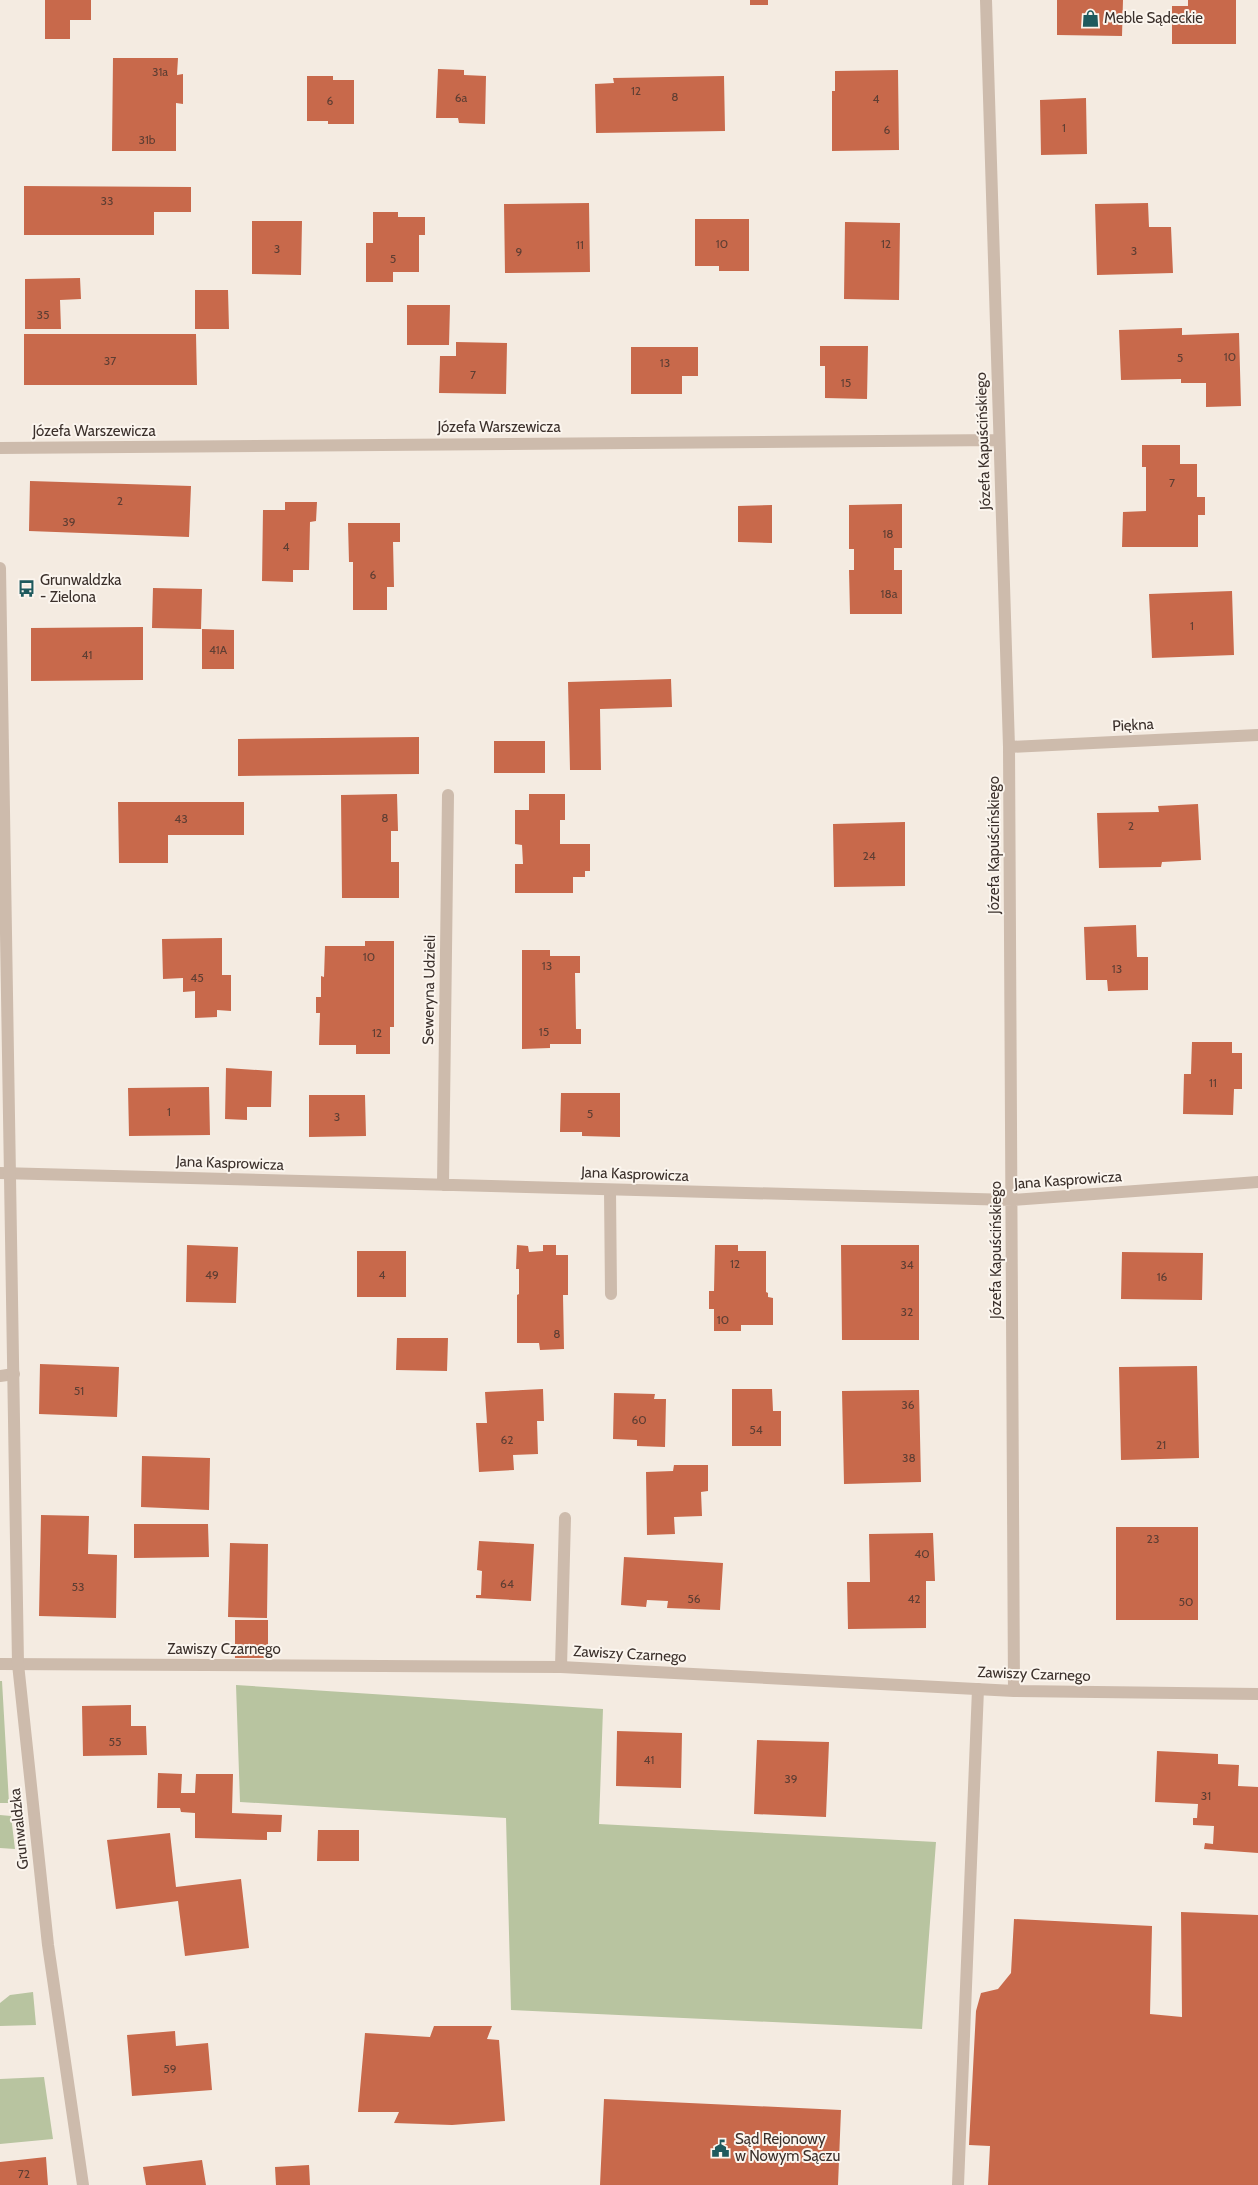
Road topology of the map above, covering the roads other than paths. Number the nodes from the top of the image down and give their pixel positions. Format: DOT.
graph roads {
  1 [pos="986,0"];
  2 [pos="998,440"];
  3 [pos="0,448"];
  4 [pos="0,568"];
  5 [pos="1258,735"];
  6 [pos="1009,747"];
  7 [pos="448,795"];
  8 [pos="5,1173"];
  9 [pos="1258,1182"];
  10 [pos="443,1185"];
  11 [pos="610,1190"];
  12 [pos="1012,1200"];
  13 [pos="611,1294"];
  14 [pos="14,1374"];
  15 [pos="0,1376"];
  16 [pos="565,1518"];
  17 [pos="0,1664"];
  18 [pos="18,1664"];
  19 [pos="561,1667"];
  20 [pos="978,1689"];
  21 [pos="1014,1691"];
  22 [pos="1258,1694"];
  23 [pos="84,2185"];
  24 [pos="958,2185"];
  1 -- 2 [label="street, Józefa Kapuścińskiego"];
  2 -- 3 [label="street, Józefa Warszewicza"];
  2 -- 6 [label="street, Józefa Kapuścińskiego"];
  4 -- 8 [label="street, Grunwaldzka"];
  5 -- 6 [label="street, Piękna"];
  6 -- 12 [label="street, Józefa Kapuścińskiego"];
  7 -- 10 [label="street, Seweryna Udzieli"];
  8 -- 10 [label="street, Jana Kasprowicza"];
  8 -- 14 [label="street, Grunwaldzka"];
  9 -- 12 [label="street, Jana Kasprowicza"];
  10 -- 11 [label="street, Jana Kasprowicza"];
  11 -- 12 [label="street, Jana Kasprowicza"];
  11 -- 13 [label="street"];
  12 -- 21 [label="street, Józefa Kapuścińskiego"];
  14 -- 15 [label="street"];
  14 -- 18 [label="street, Grunwaldzka"];
  16 -- 19 [label="street"];
  17 -- 18 [label="street, Zawiszy Czarnego"];
  18 -- 19 [label="street, Zawiszy Czarnego"];
  18 -- 23 [label="street, Grunwaldzka"];
  19 -- 20 [label="street, Zawiszy Czarnego"];
  20 -- 21 [label="street, Zawiszy Czarnego"];
  20 -- 24 [label="street"];
  21 -- 22 [label="street, Zawiszy Czarnego"];
}
